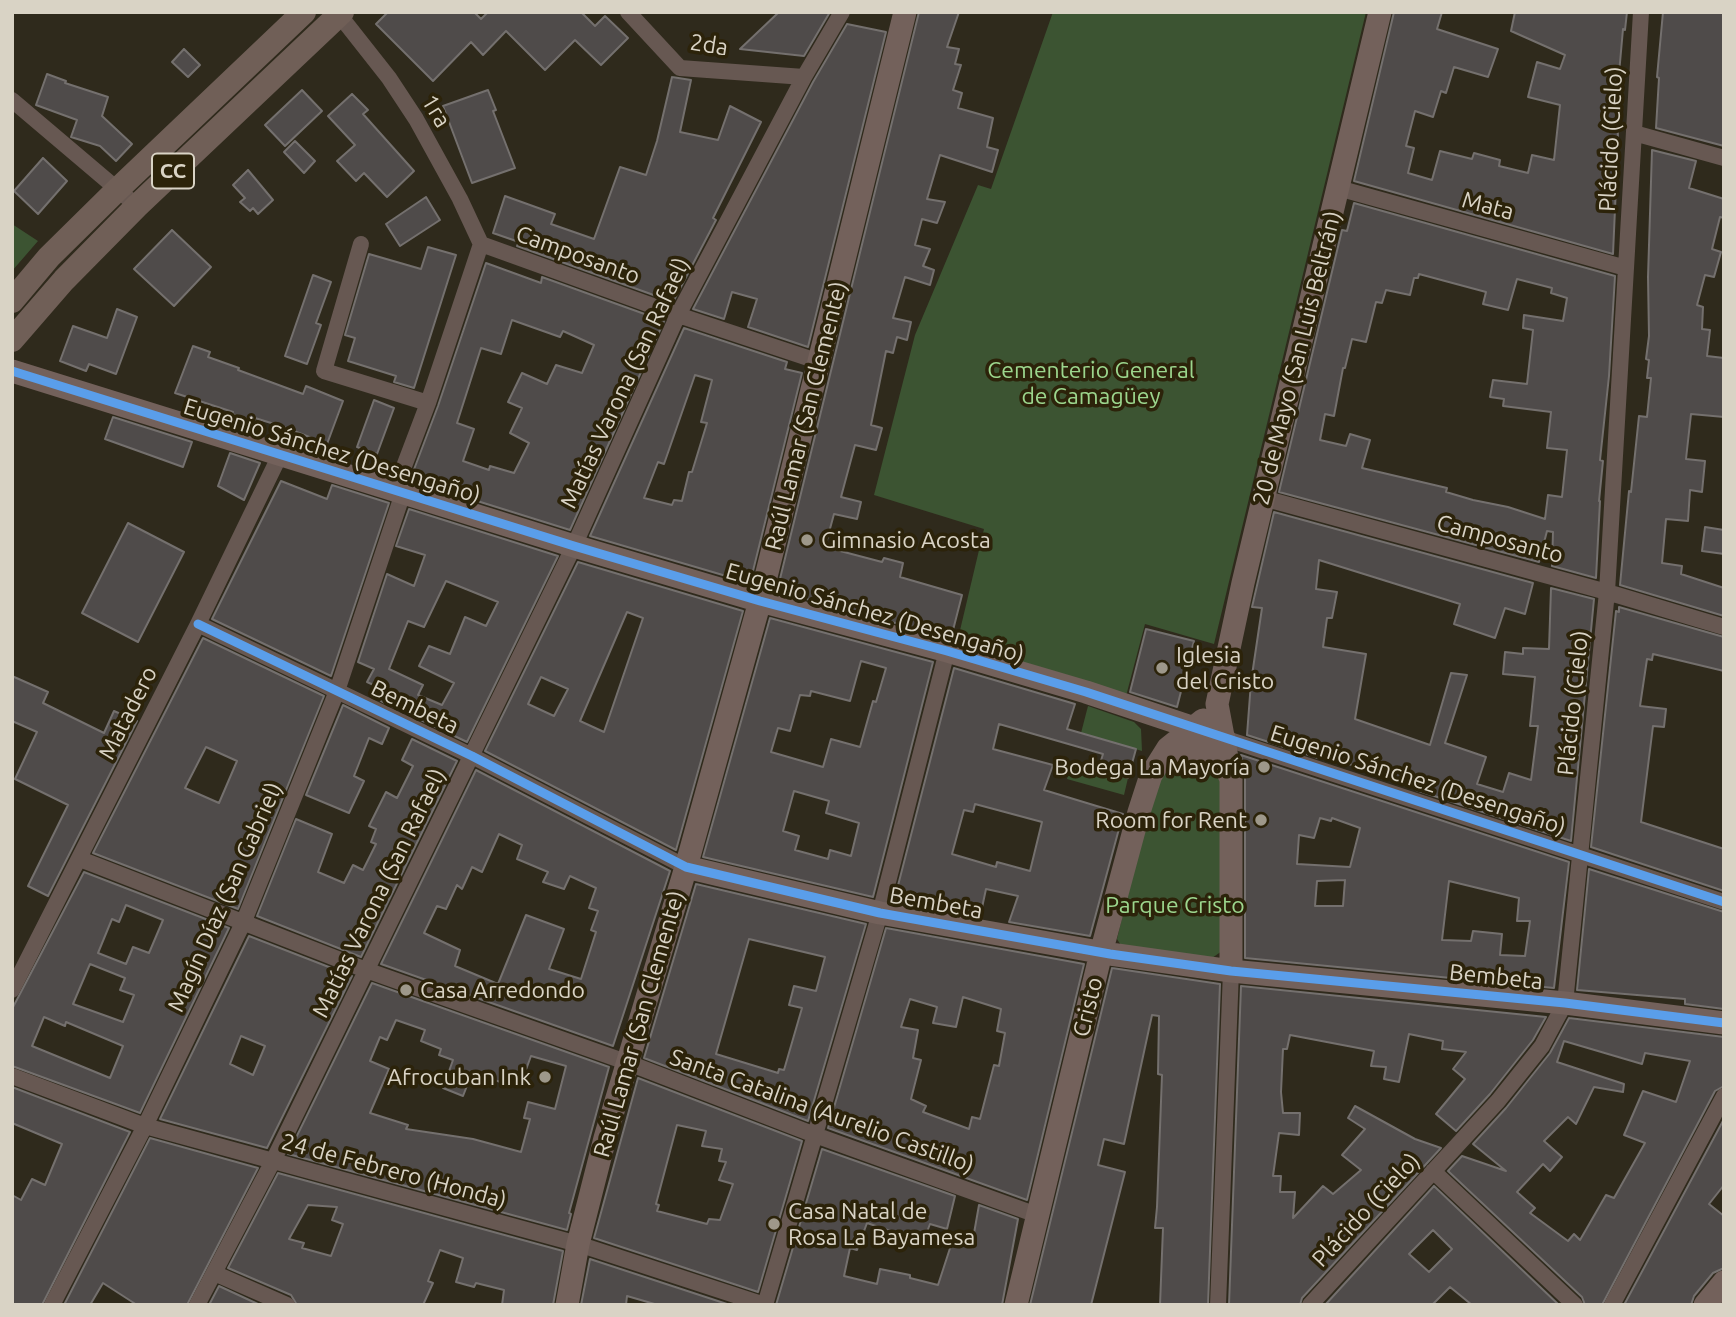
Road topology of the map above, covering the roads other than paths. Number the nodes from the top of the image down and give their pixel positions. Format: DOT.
graph roads {
  1 [pos="304,12"];
  2 [pos="628,12"];
  3 [pos="842,12"];
  4 [pos="905,12"];
  5 [pos="1380,12"];
  6 [pos="1641,12"];
  7 [pos="339,13"];
  8 [pos="804,77"];
  9 [pos="12,100"];
  10 [pos="1634,133"];
  11 [pos="1724,158"];
  12 [pos="1338,188"];
  13 [pos="118,189"];
  14 [pos="137,206"];
  15 [pos="361,244"];
  16 [pos="481,244"];
  17 [pos="1626,268"];
  18 [pos="12,301"];
  19 [pos="678,316"];
  20 [pos="12,340"];
  21 [pos="820,362"];
  22 [pos="12,371"];
  23 [pos="428,403"];
  24 [pos="280,455"];
  25 [pos="399,492"];
  26 [pos="1263,498"];
  27 [pos="574,547"];
  28 [pos="1607,592"];
  29 [pos="760,601"];
  30 [pos="198,624"];
  31 [pos="1724,627"];
  32 [pos="947,651"];
  33 [pos="337,691"];
  34 [pos="1217,704"];
  35 [pos="1188,729"];
  36 [pos="1224,738"];
  37 [pos="472,756"];
  38 [pos="1151,775"];
  39 [pos="1231,779"];
  40 [pos="1581,854"];
  41 [pos="80,859"];
  42 [pos="686,867"];
  43 [pos="1724,902"];
  44 [pos="880,913"];
  45 [pos="244,920"];
  46 [pos="1101,953"];
  47 [pos="366,970"];
  48 [pos="1231,971"];
  49 [pos="12,990"];
  50 [pos="1565,1003"];
  51 [pos="1724,1023"];
  52 [pos="626,1062"];
  53 [pos="12,1076"];
  54 [pos="1724,1096"];
  55 [pos="145,1126"];
  56 [pos="815,1135"];
  57 [pos="273,1161"];
  58 [pos="1433,1171"];
  59 [pos="1037,1215"];
  60 [pos="578,1244"];
  61 [pos="214,1273"];
  62 [pos="1724,1282"];
  63 [pos="52,1305"];
  64 [pos="197,1305"];
  65 [pos="287,1305"];
  66 [pos="567,1305"];
  67 [pos="765,1305"];
  68 [pos="1016,1305"];
  69 [pos="1217,1305"];
  70 [pos="1310,1305"];
  71 [pos="1575,1305"];
  72 [pos="1612,1305"];
  73 [pos="1705,1305"];
  1 -- 13 [label="main road, CC"];
  2 -- 8 [label="street, 2da"];
  3 -- 8 [label="street, Matías Varona (San Rafael)"];
  4 -- 21 [label="street, Raúl Lamar (San Clemente)"];
  5 -- 12 [label="street, 20 de Mayo (San Luis Beltrán)"];
  6 -- 10 [label="street, Plácido (Cielo)"];
  7 -- 14 [label="main road, CC"];
  7 -- 16 [label="street, 1ra"];
  8 -- 19 [label="street, Matías Varona (San Rafael)"];
  9 -- 13 [label="street"];
  10 -- 11 [label="street"];
  10 -- 17 [label="street, Plácido (Cielo)"];
  12 -- 17 [label="street, Mata"];
  12 -- 26 [label="street, 20 de Mayo (San Luis Beltrán)"];
  13 -- 14 [label="street"];
  13 -- 18 [label="main road, CC"];
  14 -- 20 [label="main road, CC"];
  15 -- 23 [label="street"];
  16 -- 19 [label="street, Camposanto"];
  16 -- 23 [label="street, Magín Díaz (San Gabriel)"];
  17 -- 28 [label="street, Plácido (Cielo)"];
  19 -- 21 [label="street, Camposanto"];
  19 -- 27 [label="street, Matías Varona (San Rafael)"];
  21 -- 29 [label="street, Raúl Lamar (San Clemente)"];
  22 -- 24 [label="street, Eugenio Sánchez (Desengaño)"];
  23 -- 25 [label="street, Magín Díaz (San Gabriel)"];
  24 -- 25 [label="street, Eugenio Sánchez (Desengaño)"];
  24 -- 30 [label="street, Matadero"];
  25 -- 27 [label="street, Eugenio Sánchez (Desengaño)"];
  25 -- 33 [label="street, Magín Díaz (San Gabriel)"];
  26 -- 28 [label="street, Camposanto"];
  26 -- 34 [label="street, 20 de Mayo (San Luis Beltrán)"];
  27 -- 29 [label="street, Eugenio Sánchez (Desengaño)"];
  27 -- 37 [label="street, Matías Varona (San Rafael)"];
  28 -- 31 [label="street, Camposanto"];
  28 -- 40 [label="street, Plácido (Cielo)"];
  29 -- 32 [label="street, Eugenio Sánchez (Desengaño)"];
  29 -- 42 [label="street, Raúl Lamar (San Clemente)"];
  30 -- 33 [label="street, Bembeta"];
  30 -- 41 [label="street, Matadero"];
  32 -- 35 [label="street, Eugenio Sánchez (Desengaño)"];
  32 -- 44 [label="street"];
  33 -- 37 [label="street, Bembeta"];
  33 -- 45 [label="street, Magín Díaz (San Gabriel)"];
  34 -- 35 [label="street, 20 de Mayo (San Luis Beltrán)"];
  34 -- 36 [label="street, 20 de Mayo (San Luis Beltrán)"];
  35 -- 36 [label="street, Eugenio Sánchez (Desengaño)"];
  35 -- 38 [label="street, Cristo"];
  36 -- 39 [label="street, 20 de Mayo (San Luis Beltrán)"];
  36 -- 40 [label="street, Eugenio Sánchez (Desengaño)"];
  37 -- 42 [label="street, Bembeta"];
  37 -- 47 [label="street, Matías Varona (San Rafael)"];
  38 -- 39 [label="street"];
  38 -- 46 [label="street, Cristo"];
  39 -- 48 [label="street, 20 de Mayo (San Luis Beltrán)"];
  40 -- 43 [label="street, Eugenio Sánchez (Desengaño)"];
  40 -- 50 [label="street, Plácido (Cielo)"];
  41 -- 45 [label="street, Santa Catalina (Aurelio Castillo)"];
  41 -- 49 [label="street, Matadero"];
  42 -- 44 [label="street, Bembeta"];
  42 -- 52 [label="street, Raúl Lamar (San Clemente)"];
  44 -- 46 [label="street, Bembeta"];
  44 -- 56 [label="street"];
  45 -- 47 [label="street, Santa Catalina (Aurelio Castillo)"];
  45 -- 55 [label="street, Magín Díaz (San Gabriel)"];
  46 -- 48 [label="street, Bembeta"];
  46 -- 59 [label="street, Cristo"];
  47 -- 52 [label="street, Santa Catalina (Aurelio Castillo)"];
  47 -- 57 [label="street, Matías Varona (San Rafael)"];
  48 -- 50 [label="street, Bembeta"];
  48 -- 69 [label="street, 20 de Mayo (San Luis Beltrán)"];
  50 -- 51 [label="street, Bembeta"];
  50 -- 58 [label="street, Plácido (Cielo)"];
  52 -- 56 [label="street, Santa Catalina (Aurelio Castillo)"];
  52 -- 60 [label="street, Raúl Lamar (San Clemente)"];
  53 -- 55 [label="street, 24 de Febrero (Honda)"];
  54 -- 72 [label="street"];
  55 -- 57 [label="street, 24 de Febrero (Honda)"];
  55 -- 63 [label="street, Magín Díaz (San Gabriel)"];
  56 -- 59 [label="street, Santa Catalina (Aurelio Castillo)"];
  56 -- 67 [label="street"];
  57 -- 60 [label="street, 24 de Febrero (Honda)"];
  57 -- 61 [label="street, Matías Varona (San Rafael)"];
  58 -- 70 [label="street, Plácido (Cielo)"];
  58 -- 71 [label="street"];
  59 -- 68 [label="street, Cristo"];
  60 -- 66 [label="street, Raúl Lamar (San Clemente)"];
  60 -- 67 [label="street, 24 de Febrero (Honda)"];
  61 -- 64 [label="street, Matías Varona (San Rafael)"];
  61 -- 65 [label="street"];
  62 -- 73 [label="street"];
}
